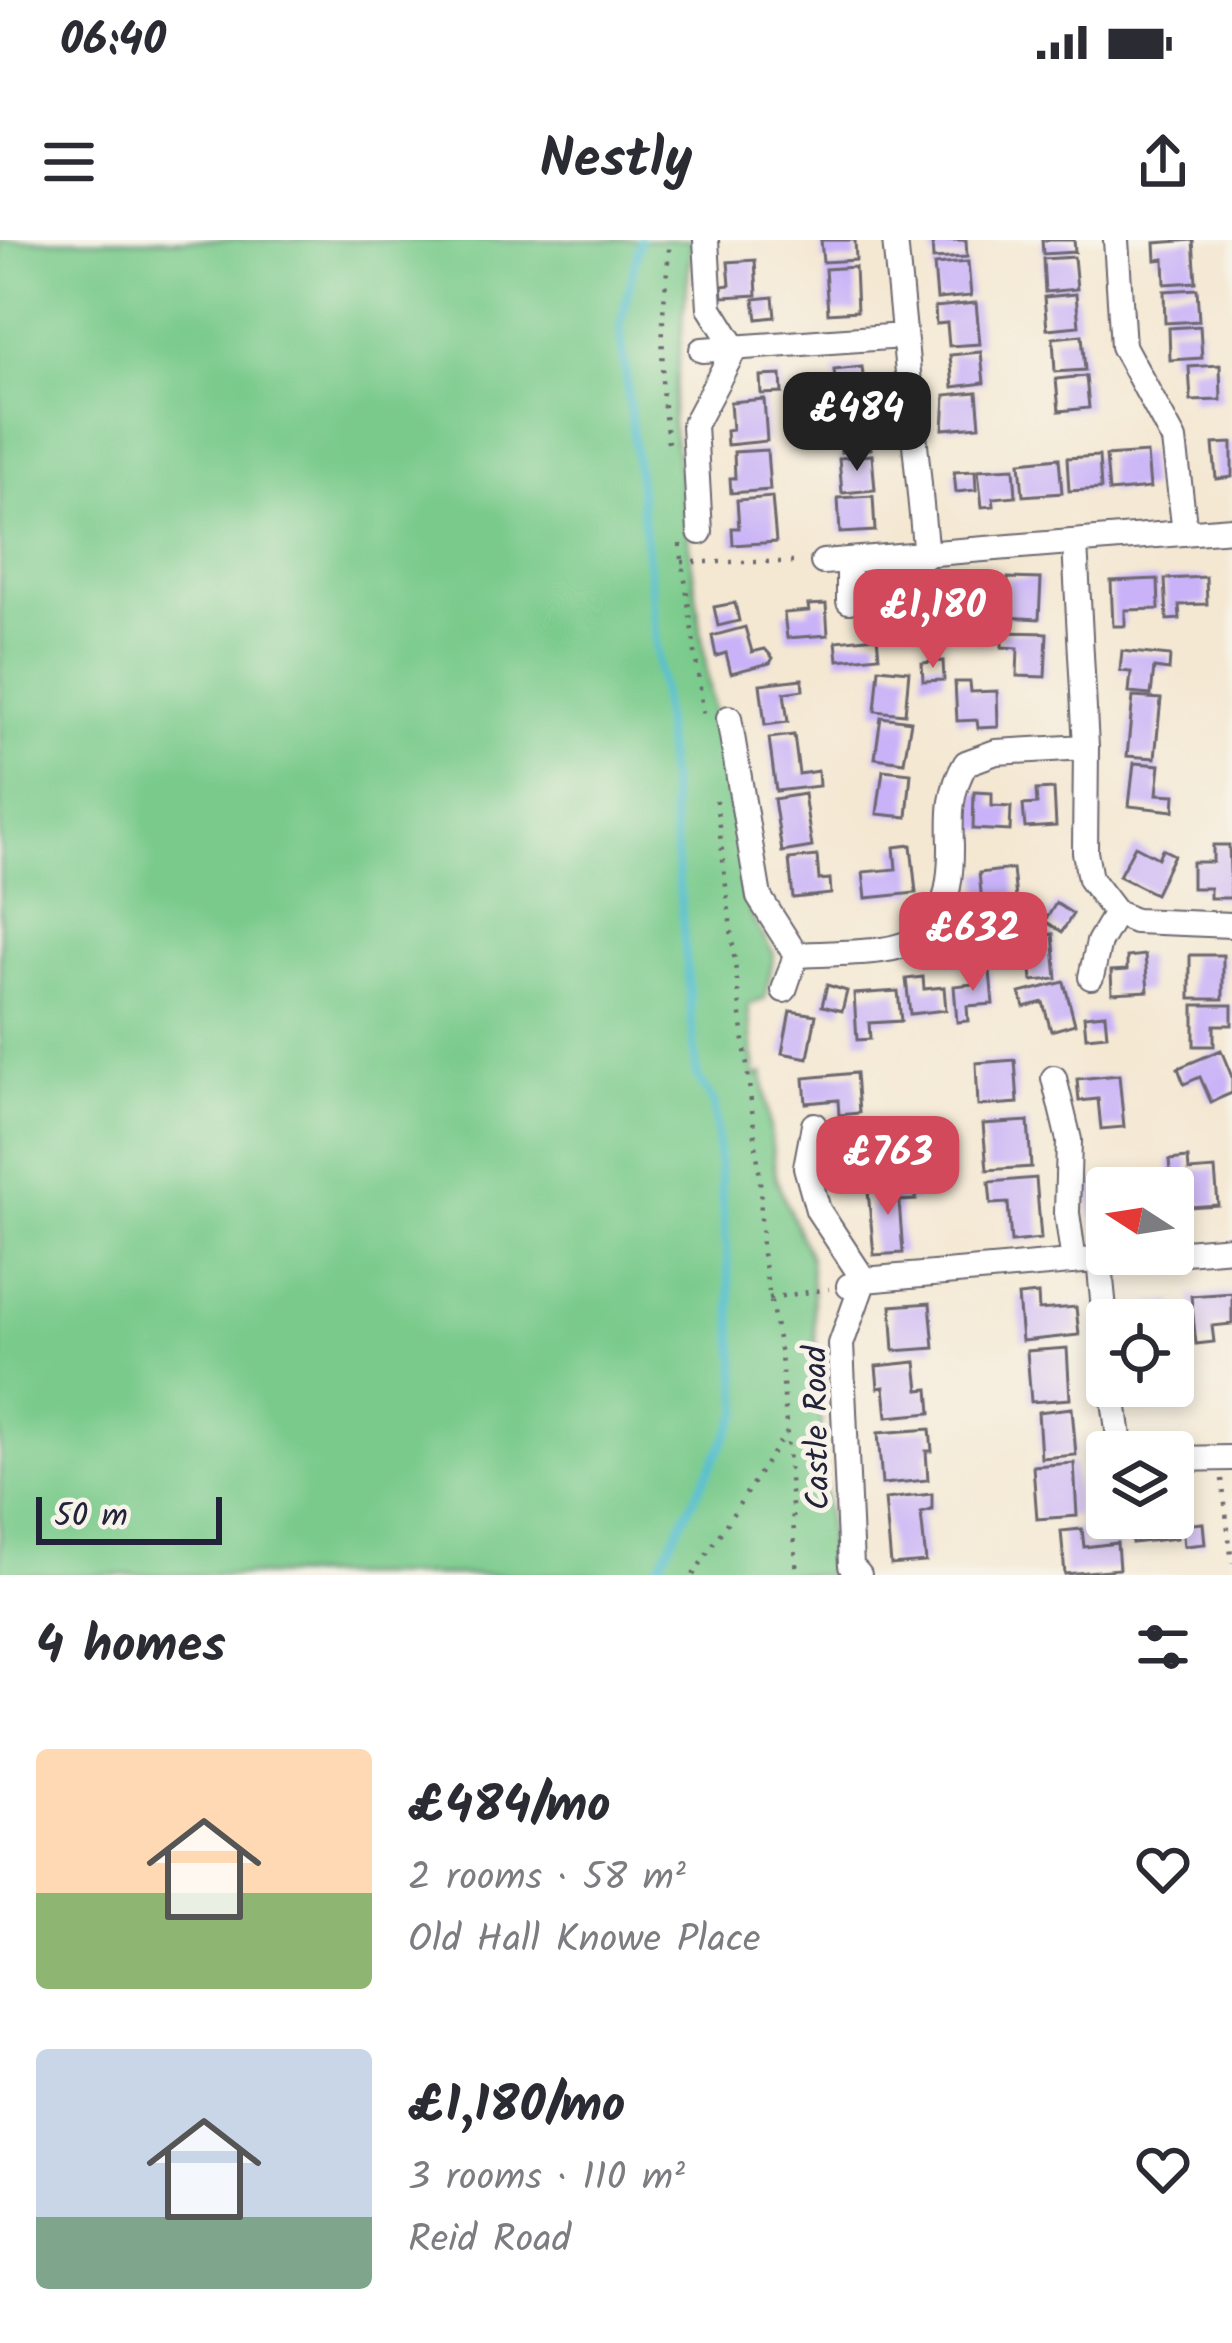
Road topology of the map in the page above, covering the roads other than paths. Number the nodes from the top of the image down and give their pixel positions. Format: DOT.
graph roads {
  1 [pos="706,240"];
  2 [pos="895,240"];
  3 [pos="1116,240"];
  4 [pos="903,336"];
  5 [pos="735,348"];
  6 [pos="702,350"];
  7 [pos="1232,529"];
  8 [pos="1185,532"];
  9 [pos="690,536"];
  10 [pos="1075,544"];
  11 [pos="926,556"];
  12 [pos="849,601"];
  13 [pos="717,719"];
  14 [pos="1086,747"];
  15 [pos="1116,913"];
  16 [pos="1232,925"];
  17 [pos="796,955"];
  18 [pos="1091,977"];
  19 [pos="784,990"];
  20 [pos="1054,1078"];
  21 [pos="814,1125"];
  22 [pos="1232,1248"];
  23 [pos="1194,1251"];
  24 [pos="1086,1259"];
  25 [pos="1086,1261"];
  26 [pos="855,1284"];
  27 [pos="1226,1457"];
  28 [pos="1194,1458"];
  29 [pos="859,1575"];
  1 -- 5 [label="street"];
  2 -- 4 [label="street"];
  3 -- 8 [label="street"];
  4 -- 5 [label="street"];
  4 -- 11 [label="street"];
  5 -- 6 [label="street"];
  5 -- 9 [label="street"];
  7 -- 8 [label="street"];
  8 -- 10 [label="street"];
  10 -- 11 [label="street"];
  10 -- 14 [label="street"];
  11 -- 12 [label="street"];
  13 -- 17 [label="street"];
  14 -- 15 [label="street"];
  14 -- 17 [label="street"];
  15 -- 16 [label="street"];
  15 -- 18 [label="street"];
  17 -- 19 [label="street"];
  20 -- 24 [label="street"];
  21 -- 26 [label="street"];
  22 -- 23 [label="street"];
  25 -- 26 [label="street"];
  26 -- 29 [label="street, Castle Road"];
  27 -- 28 [label="street"];
}
